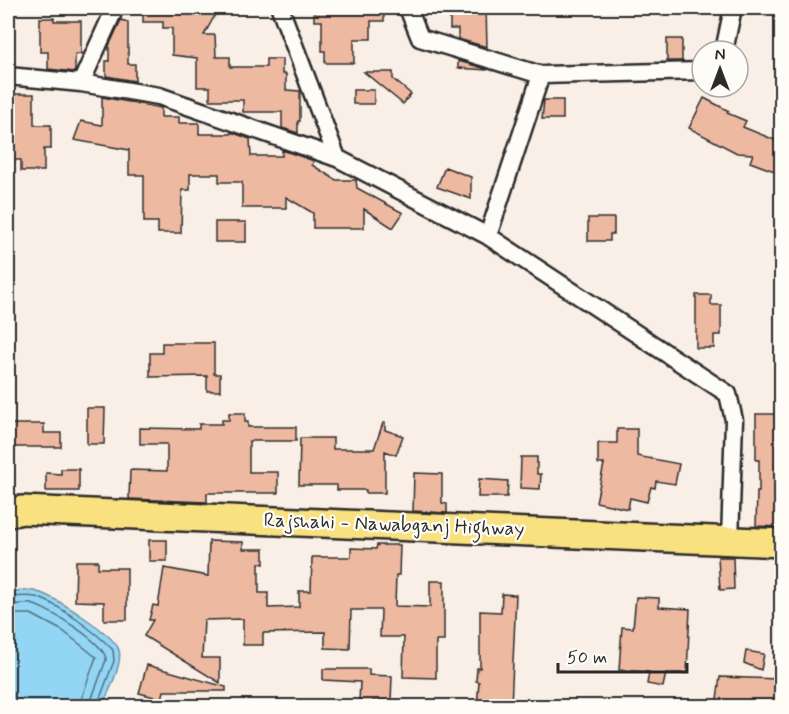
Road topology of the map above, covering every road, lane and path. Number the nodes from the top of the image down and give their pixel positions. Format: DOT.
graph roads {
  1 [pos="115,8"];
  2 [pos="280,8"];
  3 [pos="408,8"];
  4 [pos="734,8"];
  5 [pos="727,39"];
  6 [pos="690,71"];
  7 [pos="541,75"];
  8 [pos="8,76"];
  9 [pos="81,83"];
  10 [pos="337,158"];
  11 [pos="488,236"];
  12 [pos="8,513"];
  13 [pos="730,540"];
  14 [pos="782,543"];
  1 -- 9 [label="street"];
  2 -- 10 [label="street"];
  3 -- 7 [label="street"];
  4 -- 5 [label="street"];
  6 -- 7 [label="street"];
  7 -- 11 [label="street"];
  8 -- 9 [label="street"];
  9 -- 10 [label="street"];
  10 -- 11 [label="street"];
  11 -- 13 [label="street"];
  12 -- 13 [label="highway, Rajshahi - Nawabganj Highway"];
  13 -- 14 [label="highway, Rajshahi - Nawabganj Highway"];
}
